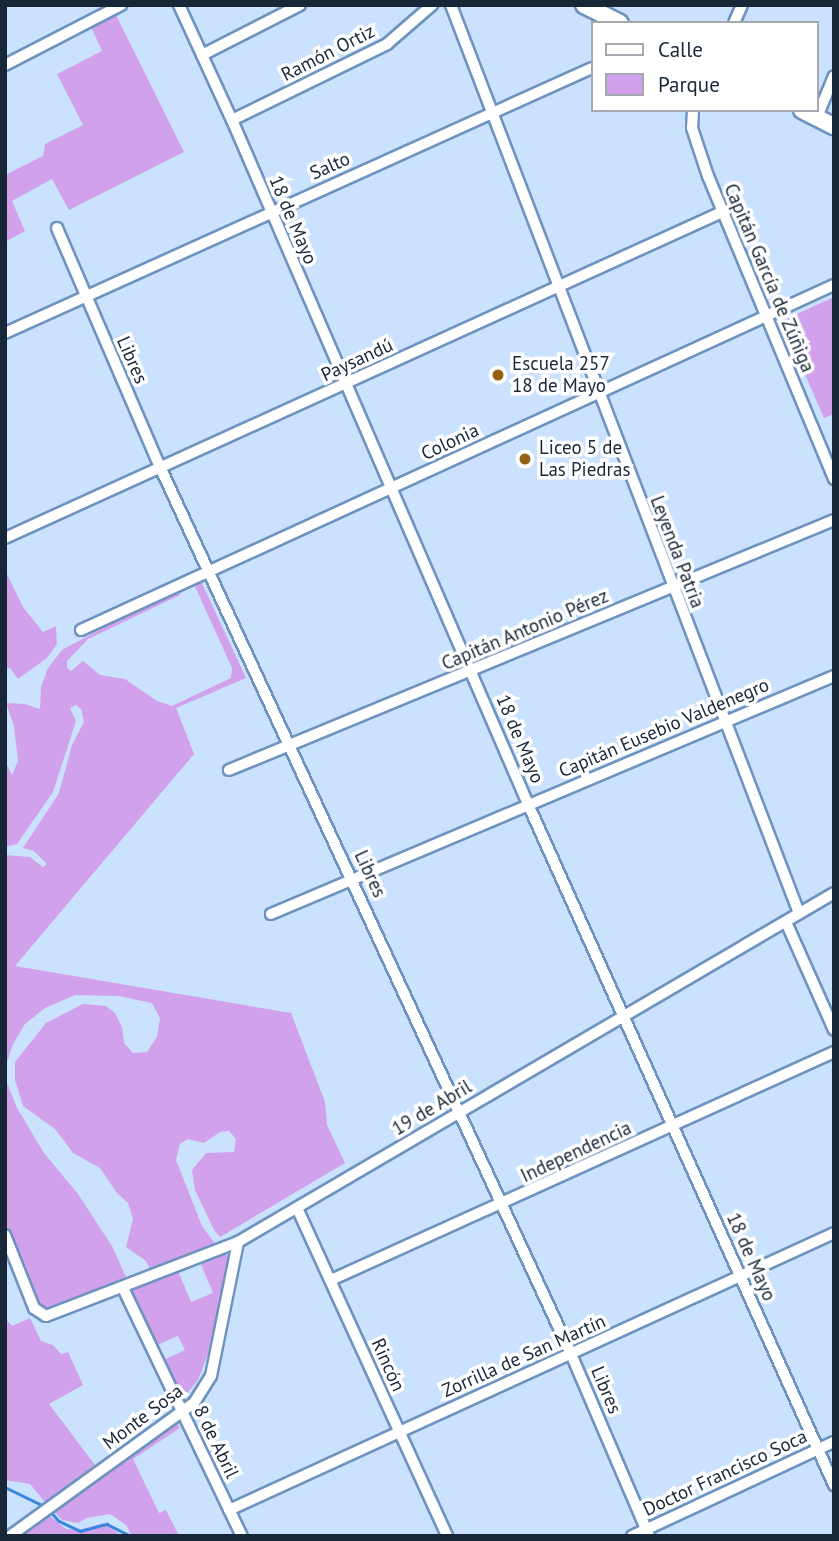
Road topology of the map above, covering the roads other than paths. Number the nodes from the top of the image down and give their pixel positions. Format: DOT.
graph roads {
  1 [pos="121,5"];
  2 [pos="179,5"];
  3 [pos="300,5"];
  4 [pos="432,5"];
  5 [pos="451,5"];
  6 [pos="584,5"];
  7 [pos="742,5"];
  8 [pos="614,15"];
  9 [pos="735,21"];
  10 [pos="202,55"];
  11 [pos="5,65"];
  12 [pos="590,69"];
  13 [pos="834,76"];
  14 [pos="818,101"];
  15 [pos="693,112"];
  16 [pos="492,113"];
  17 [pos="810,114"];
  18 [pos="232,120"];
  19 [pos="834,126"];
  20 [pos="270,212"];
  21 [pos="722,212"];
  22 [pos="57,228"];
  23 [pos="834,285"];
  24 [pos="558,286"];
  25 [pos="85,297"];
  26 [pos="766,317"];
  27 [pos="5,332"];
  28 [pos="345,385"];
  29 [pos="599,393"];
  30 [pos="161,468"];
  31 [pos="834,478"];
  32 [pos="391,488"];
  33 [pos="834,520"];
  34 [pos="5,538"];
  35 [pos="209,571"];
  36 [pos="672,588"];
  37 [pos="81,630"];
  38 [pos="471,672"];
  39 [pos="834,676"];
  40 [pos="724,722"];
  41 [pos="290,744"];
  42 [pos="229,770"];
  43 [pos="528,804"];
  44 [pos="352,879"];
  45 [pos="834,893"];
  46 [pos="799,913"];
  47 [pos="271,914"];
  48 [pos="786,922"];
  49 [pos="624,1016"];
  50 [pos="834,1030"];
  51 [pos="834,1052"];
  52 [pos="459,1112"];
  53 [pos="673,1126"];
  54 [pos="500,1206"];
  55 [pos="297,1208"];
  56 [pos="834,1233"];
  57 [pos="5,1234"];
  58 [pos="238,1242"];
  59 [pos="741,1276"];
  60 [pos="331,1280"];
  61 [pos="123,1288"];
  62 [pos="571,1354"];
  63 [pos="182,1413"];
  64 [pos="400,1432"];
  65 [pos="834,1442"];
  66 [pos="817,1449"];
  67 [pos="834,1485"];
  68 [pos="229,1510"];
  69 [pos="648,1533"];
  70 [pos="13,1535"];
  71 [pos="242,1536"];
  72 [pos="447,1536"];
  73 [pos="632,1536"];
  1 -- 11 [label="street"];
  2 -- 10 [label="street, 18 de Mayo"];
  3 -- 10 [label="street"];
  4 -- 18 [label="street, Ramón Ortiz"];
  5 -- 16 [label="street, Leyenda Patria"];
  6 -- 8 [label="street"];
  7 -- 9 [label="street"];
  10 -- 18 [label="street, 18 de Mayo"];
  12 -- 16 [label="street, Salto"];
  13 -- 14 [label="street"];
  15 -- 21 [label="street, Capitán García de Zúñiga"];
  16 -- 20 [label="street, Salto"];
  16 -- 24 [label="street, Leyenda Patria"];
  17 -- 19 [label="street"];
  18 -- 20 [label="street, 18 de Mayo"];
  20 -- 25 [label="street, Salto"];
  20 -- 28 [label="street, 18 de Mayo"];
  21 -- 24 [label="street, Paysandú"];
  21 -- 26 [label="street, Capitán García de Zúñiga"];
  22 -- 25 [label="street, Libres"];
  23 -- 26 [label="street, Colonia"];
  24 -- 28 [label="street, Paysandú"];
  24 -- 29 [label="street, Leyenda Patria"];
  25 -- 27 [label="street, Salto"];
  25 -- 30 [label="street, Libres"];
  26 -- 29 [label="street, Colonia"];
  26 -- 31 [label="street, Capitán García de Zúñiga"];
  28 -- 30 [label="street, Paysandú"];
  28 -- 32 [label="street, 18 de Mayo"];
  29 -- 32 [label="street, Colonia"];
  29 -- 36 [label="street, Leyenda Patria"];
  30 -- 34 [label="street, Paysandú"];
  30 -- 35 [label="street, Libres"];
  32 -- 35 [label="street, Colonia"];
  32 -- 38 [label="street, 18 de Mayo"];
  33 -- 36 [label="street, Capitán Antonio Pérez"];
  35 -- 37 [label="street, Colonia"];
  35 -- 41 [label="street, Libres"];
  36 -- 38 [label="street, Capitán Antonio Pérez"];
  36 -- 40 [label="street, Leyenda Patria"];
  38 -- 41 [label="street, Capitán Antonio Pérez"];
  38 -- 43 [label="street, 18 de Mayo"];
  39 -- 40 [label="street, Capitán Eusebio Valdenegro"];
  40 -- 43 [label="street, Capitán Eusebio Valdenegro"];
  40 -- 46 [label="street, Leyenda Patria"];
  41 -- 42 [label="street, Capitán Antonio Pérez"];
  41 -- 44 [label="street, Libres"];
  43 -- 44 [label="street, Capitán Eusebio Valdenegro"];
  43 -- 49 [label="street, 18 de Mayo"];
  44 -- 47 [label="street, Capitán Eusebio Valdenegro"];
  44 -- 52 [label="street, Libres"];
  45 -- 46 [label="street, 19 de Abril"];
  46 -- 48 [label="street, 19 de Abril"];
  48 -- 49 [label="street, 19 de Abril"];
  48 -- 50 [label="street"];
  49 -- 52 [label="street, 19 de Abril"];
  49 -- 53 [label="street, 18 de Mayo"];
  51 -- 53 [label="street, Independencia"];
  52 -- 54 [label="street, Libres"];
  52 -- 55 [label="street, 19 de Abril"];
  53 -- 54 [label="street, Independencia"];
  53 -- 59 [label="street, 18 de Mayo"];
  54 -- 60 [label="street, Independencia"];
  54 -- 62 [label="street, Libres"];
  55 -- 58 [label="street, 19 de Abril"];
  55 -- 60 [label="street, Rincón"];
  56 -- 59 [label="street, Zorrilla de San Martín"];
  57 -- 61 [label="street, 19 de Abril"];
  58 -- 61 [label="street, 19 de Abril"];
  58 -- 63 [label="street, Monte Sosa"];
  59 -- 62 [label="street, Zorrilla de San Martín"];
  59 -- 66 [label="street, 18 de Mayo"];
  60 -- 64 [label="street, Rincón"];
  61 -- 63 [label="street, 8 de Abril"];
  62 -- 64 [label="street, Zorrilla de San Martín"];
  62 -- 69 [label="street, Libres"];
  63 -- 68 [label="street, 8 de Abril"];
  63 -- 70 [label="street, Monte Sosa"];
  64 -- 68 [label="street, Zorrilla de San Martín"];
  64 -- 72 [label="street, Rincón"];
  65 -- 66 [label="street, Doctor Francisco Soca"];
  66 -- 67 [label="street, 18 de Mayo"];
  66 -- 69 [label="street, Doctor Francisco Soca"];
  68 -- 71 [label="street, 8 de Abril"];
  69 -- 73 [label="street, Doctor Francisco Soca"];
}
